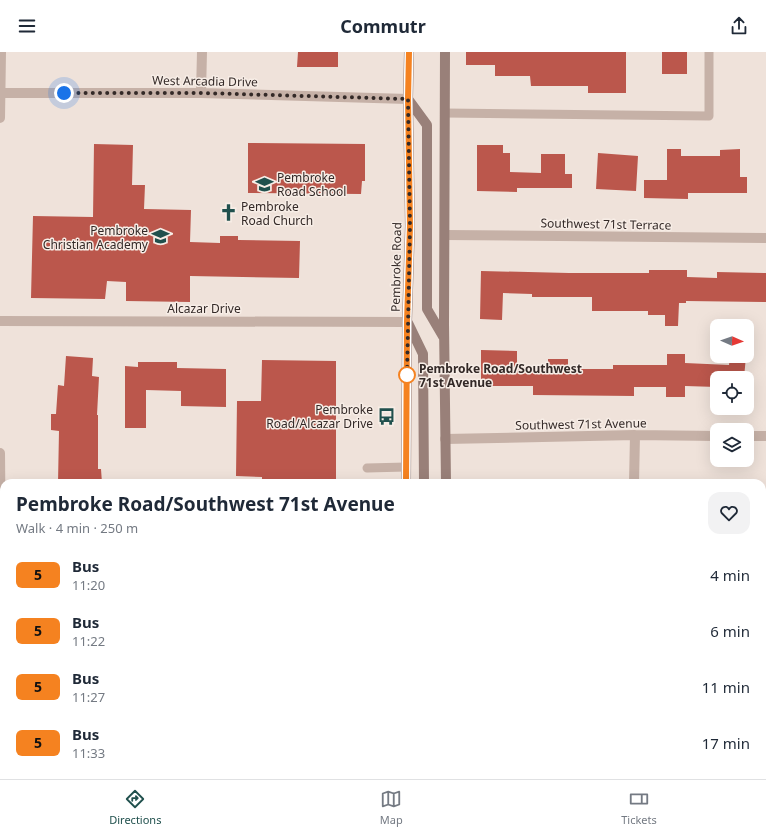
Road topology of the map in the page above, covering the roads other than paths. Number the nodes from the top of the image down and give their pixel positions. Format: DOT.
graph roads {
  1 [pos="1,52"];
  2 [pos="202,52"];
  3 [pos="409,52"];
  4 [pos="445,52"];
  5 [pos="709,52"];
  6 [pos="1,93"];
  7 [pos="201,93"];
  8 [pos="408,99"];
  9 [pos="445,113"];
  10 [pos="0,118"];
  11 [pos="445,235"];
  12 [pos="766,238"];
  13 [pos="0,321"];
  14 [pos="407,322"];
  15 [pos="445,340"];
  16 [pos="635,435"];
  17 [pos="710,436"];
  18 [pos="754,436"];
  19 [pos="766,436"];
  20 [pos="445,439"];
  21 [pos="0,453"];
  22 [pos="406,467"];
  23 [pos="367,468"];
  24 [pos="0,479"];
  25 [pos="406,479"];
  26 [pos="424,479"];
  27 [pos="446,479"];
  28 [pos="634,479"];
  1 -- 6 [label="street"];
  2 -- 7 [label="street"];
  3 -- 8 [label="main road, Pembroke Road"];
  4 -- 9 [label="main road"];
  5 -- 9 [label="lane"];
  6 -- 7 [label="street, West Arcadia Drive"];
  6 -- 10 [label="street"];
  7 -- 8 [label="street, West Arcadia Drive"];
  8 -- 14 [label="main road, Pembroke Road"];
  8 -- 15 [label="main road"];
  9 -- 11 [label="main road"];
  11 -- 12 [label="street, Southwest 71st Terrace"];
  11 -- 15 [label="main road"];
  13 -- 14 [label="street, Alcazar Drive"];
  14 -- 22 [label="main road, Pembroke Road"];
  14 -- 26 [label="main road"];
  15 -- 20 [label="main road"];
  16 -- 17 [label="street, Southwest 71st Avenue"];
  16 -- 20 [label="street, Southwest 71st Avenue"];
  16 -- 28 [label="street"];
  18 -- 19 [label="street"];
  20 -- 27 [label="main road"];
  21 -- 24 [label="street"];
  22 -- 23 [label="lane"];
  22 -- 25 [label="main road, Pembroke Road"];
}
